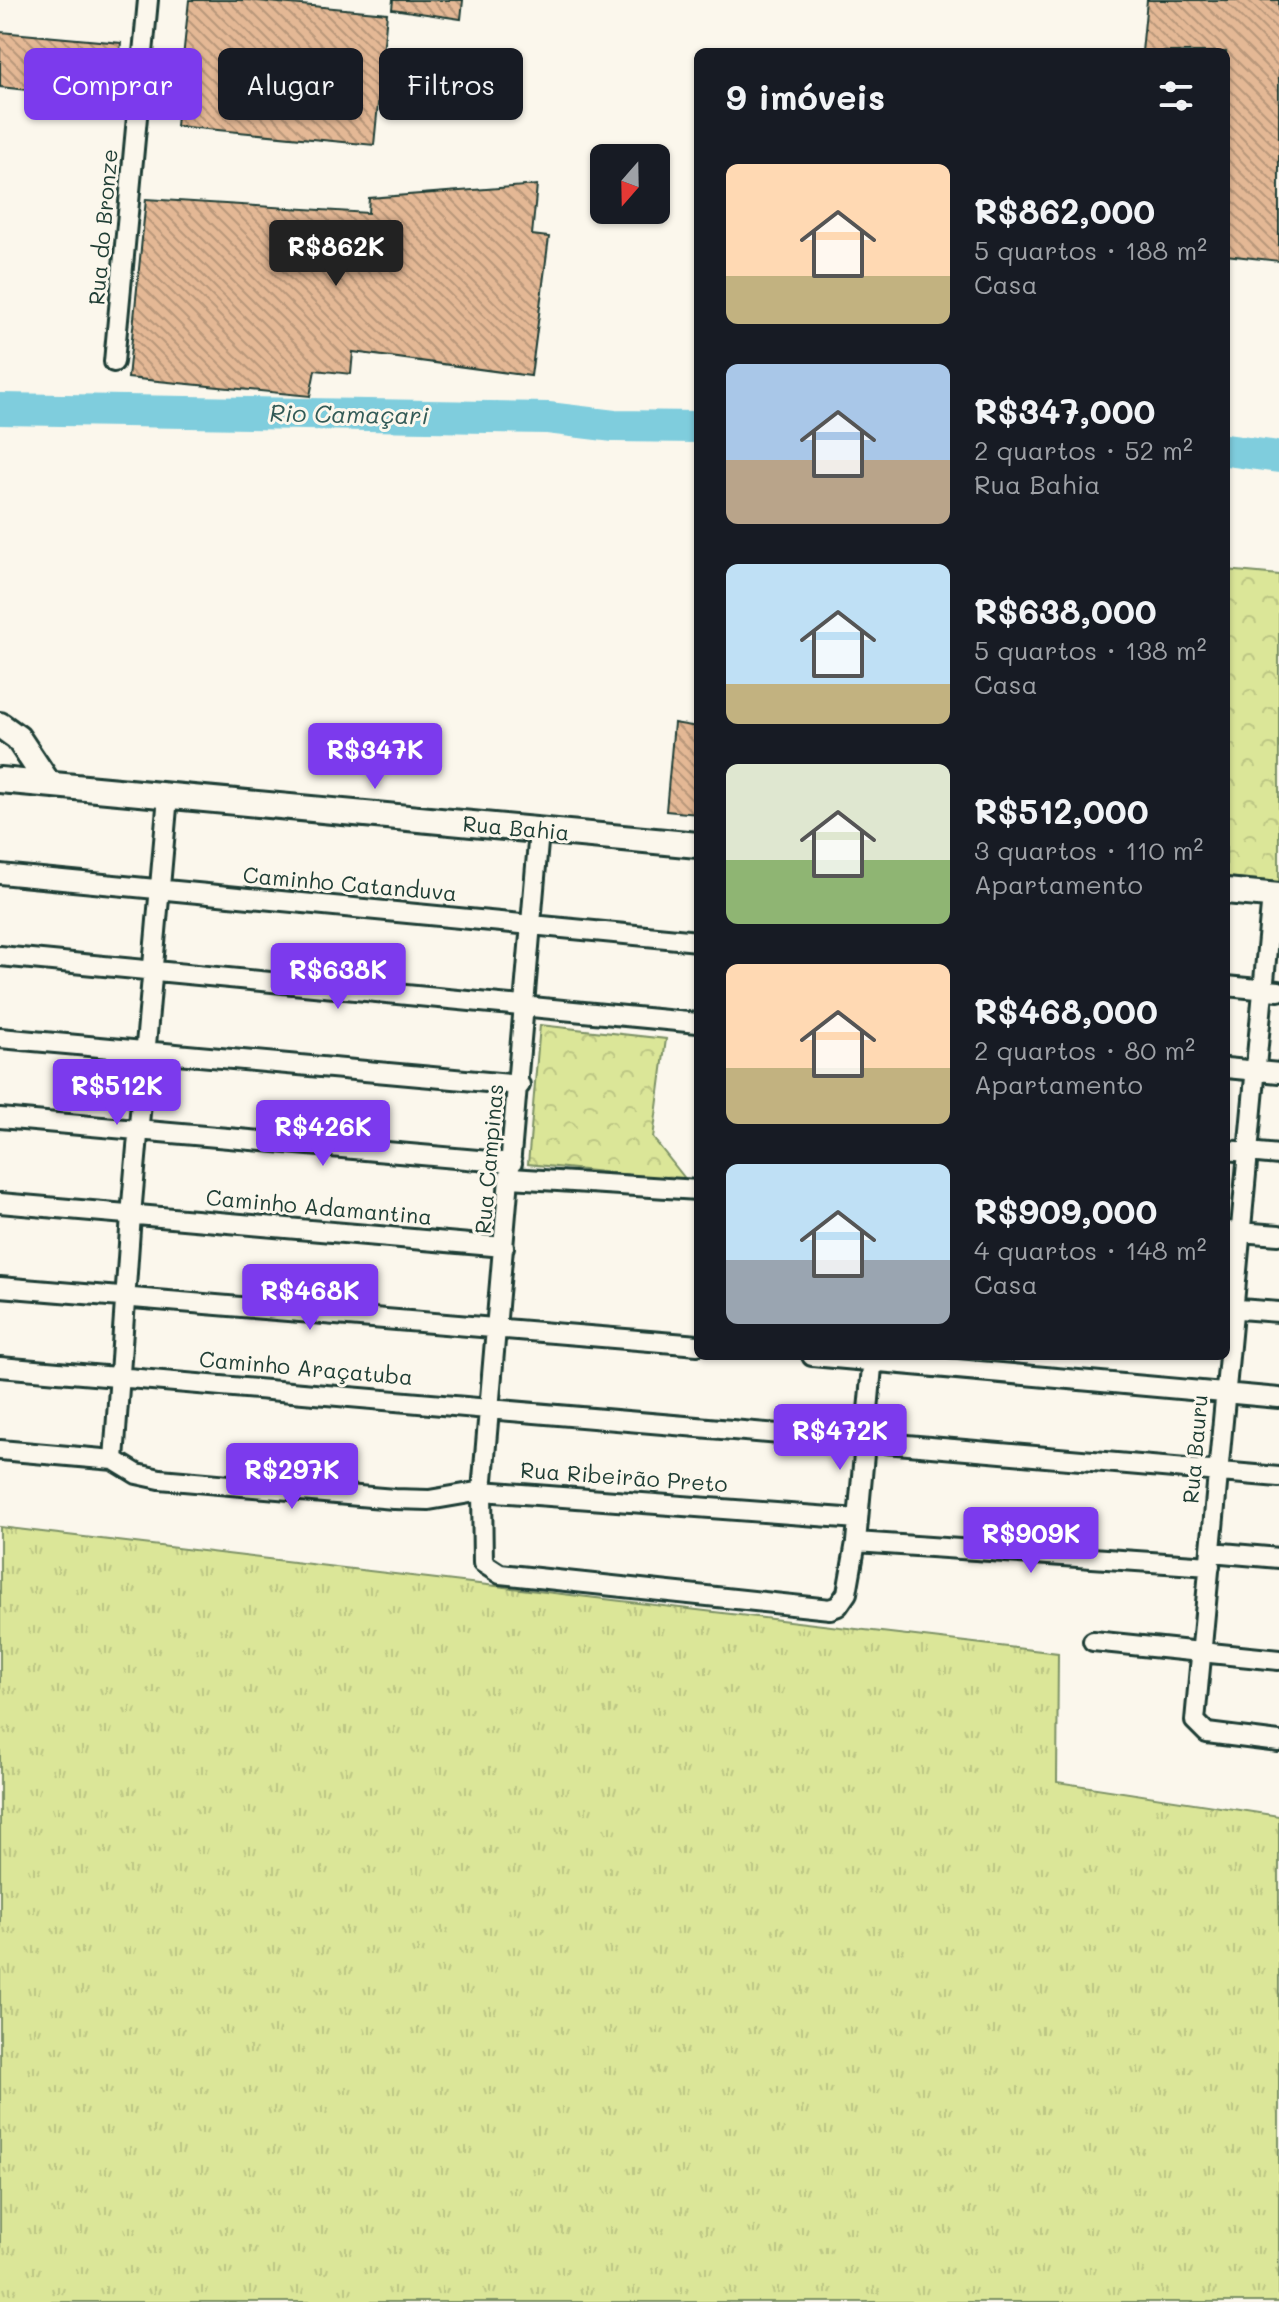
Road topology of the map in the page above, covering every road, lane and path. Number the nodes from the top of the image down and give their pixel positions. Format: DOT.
graph roads {
  1 [pos="148,0"];
  2 [pos="114,362"];
  3 [pos="0,725"];
  4 [pos="0,780"];
  5 [pos="48,783"];
  6 [pos="168,796"];
  7 [pos="539,831"];
  8 [pos="694,845"];
  9 [pos="0,874"];
  10 [pos="162,890"];
  11 [pos="1230,891"];
  12 [pos="1275,895"];
  13 [pos="534,925"];
  14 [pos="694,941"];
  15 [pos="0,956"];
  16 [pos="153,973"];
  17 [pos="1230,986"];
  18 [pos="1271,990"];
  19 [pos="527,1007"];
  20 [pos="694,1023"];
  21 [pos="0,1038"];
  22 [pos="144,1051"];
  23 [pos="1230,1068"];
  24 [pos="1253,1070"];
  25 [pos="1279,1073"];
  26 [pos="520,1085"];
  27 [pos="0,1118"];
  28 [pos="138,1130"];
  29 [pos="1230,1150"];
  30 [pos="1246,1152"];
  31 [pos="1279,1155"];
  32 [pos="512,1170"];
  33 [pos="694,1190"];
  34 [pos="0,1203"];
  35 [pos="131,1215"];
  36 [pos="1232,1231"];
  37 [pos="1279,1235"];
  38 [pos="504,1247"];
  39 [pos="1230,1282"];
  40 [pos="0,1287"];
  41 [pos="125,1297"];
  42 [pos="1230,1308"];
  43 [pos="1279,1312"];
  44 [pos="497,1326"];
  45 [pos="694,1345"];
  46 [pos="873,1360"];
  47 [pos="883,1360"];
  48 [pos="1226,1360"];
  49 [pos="0,1367"];
  50 [pos="117,1376"];
  51 [pos="1224,1393"];
  52 [pos="1279,1398"];
  53 [pos="490,1408"];
  54 [pos="864,1439"];
  55 [pos="0,1450"];
  56 [pos="114,1460"];
  57 [pos="1218,1471"];
  58 [pos="1279,1477"];
  59 [pos="482,1491"];
  60 [pos="858,1519"];
  61 [pos="856,1542"];
  62 [pos="1279,1558"];
  63 [pos="1210,1559"];
  64 [pos="1093,1641"];
  65 [pos="1201,1651"];
  66 [pos="1279,1660"];
  67 [pos="1279,1742"];
  1 -- 2 [label="street, Rua do Bronze"];
  3 -- 5 [label="street"];
  4 -- 5 [label="street, Rua Bahia"];
  5 -- 6 [label="street, Rua Bahia"];
  6 -- 7 [label="street, Rua Bahia"];
  6 -- 10 [label="street"];
  7 -- 8 [label="street, Rua Bahia"];
  7 -- 13 [label="street, Rua Campinas"];
  9 -- 10 [label="street, Caminho Catanduva"];
  10 -- 13 [label="street, Caminho Catanduva"];
  10 -- 16 [label="street"];
  11 -- 12 [label="street"];
  12 -- 18 [label="street, Rua Bauru"];
  13 -- 14 [label="street, Caminho Catanduva"];
  13 -- 19 [label="street, Rua Campinas"];
  15 -- 16 [label="street"];
  16 -- 19 [label="street"];
  16 -- 22 [label="street"];
  17 -- 18 [label="street"];
  18 -- 24 [label="street, Rua Bauru"];
  19 -- 20 [label="street"];
  19 -- 26 [label="street, Rua Campinas"];
  21 -- 22 [label="street"];
  22 -- 26 [label="street"];
  22 -- 28 [label="street"];
  23 -- 24 [label="street"];
  24 -- 25 [label="street"];
  24 -- 30 [label="street, Rua Bauru"];
  26 -- 32 [label="street, Rua Campinas"];
  27 -- 28 [label="street"];
  28 -- 32 [label="street"];
  28 -- 35 [label="street"];
  29 -- 30 [label="street"];
  30 -- 31 [label="street"];
  30 -- 36 [label="street, Rua Bauru"];
  32 -- 33 [label="street"];
  32 -- 38 [label="street, Rua Campinas"];
  34 -- 35 [label="street, Caminho Adamantina"];
  35 -- 38 [label="street, Caminho Adamantina"];
  35 -- 41 [label="street"];
  36 -- 37 [label="street"];
  36 -- 39 [label="street, Rua Bauru"];
  38 -- 44 [label="street, Rua Campinas"];
  40 -- 41 [label="street"];
  41 -- 44 [label="street"];
  41 -- 50 [label="street"];
  42 -- 43 [label="street"];
  44 -- 45 [label="street"];
  44 -- 53 [label="street, Rua Campinas"];
  46 -- 54 [label="street"];
  47 -- 51 [label="street"];
  48 -- 51 [label="street, Rua Bauru"];
  49 -- 50 [label="street, Caminho Araçatuba"];
  50 -- 53 [label="street, Caminho Araçatuba"];
  50 -- 56 [label="street"];
  51 -- 52 [label="street"];
  51 -- 57 [label="street, Rua Bauru"];
  53 -- 54 [label="street, Caminho Araçatuba"];
  53 -- 59 [label="street, Rua Campinas"];
  54 -- 57 [label="street, Caminho Araçatuba"];
  54 -- 60 [label="street"];
  55 -- 56 [label="street"];
  56 -- 59 [label="street, Rua Ribeirão Preto"];
  57 -- 58 [label="street, Caminho Araçatuba"];
  57 -- 63 [label="street, Rua Bauru"];
  59 -- 60 [label="street, Rua Ribeirão Preto"];
  59 -- 61 [label="street, Rua Campinas"];
  60 -- 61 [label="street"];
  61 -- 63 [label="street"];
  62 -- 63 [label="street"];
  63 -- 65 [label="street, Rua Bauru"];
  64 -- 65 [label="street"];
  65 -- 66 [label="street"];
  65 -- 67 [label="street, Rua Bauru"];
}
